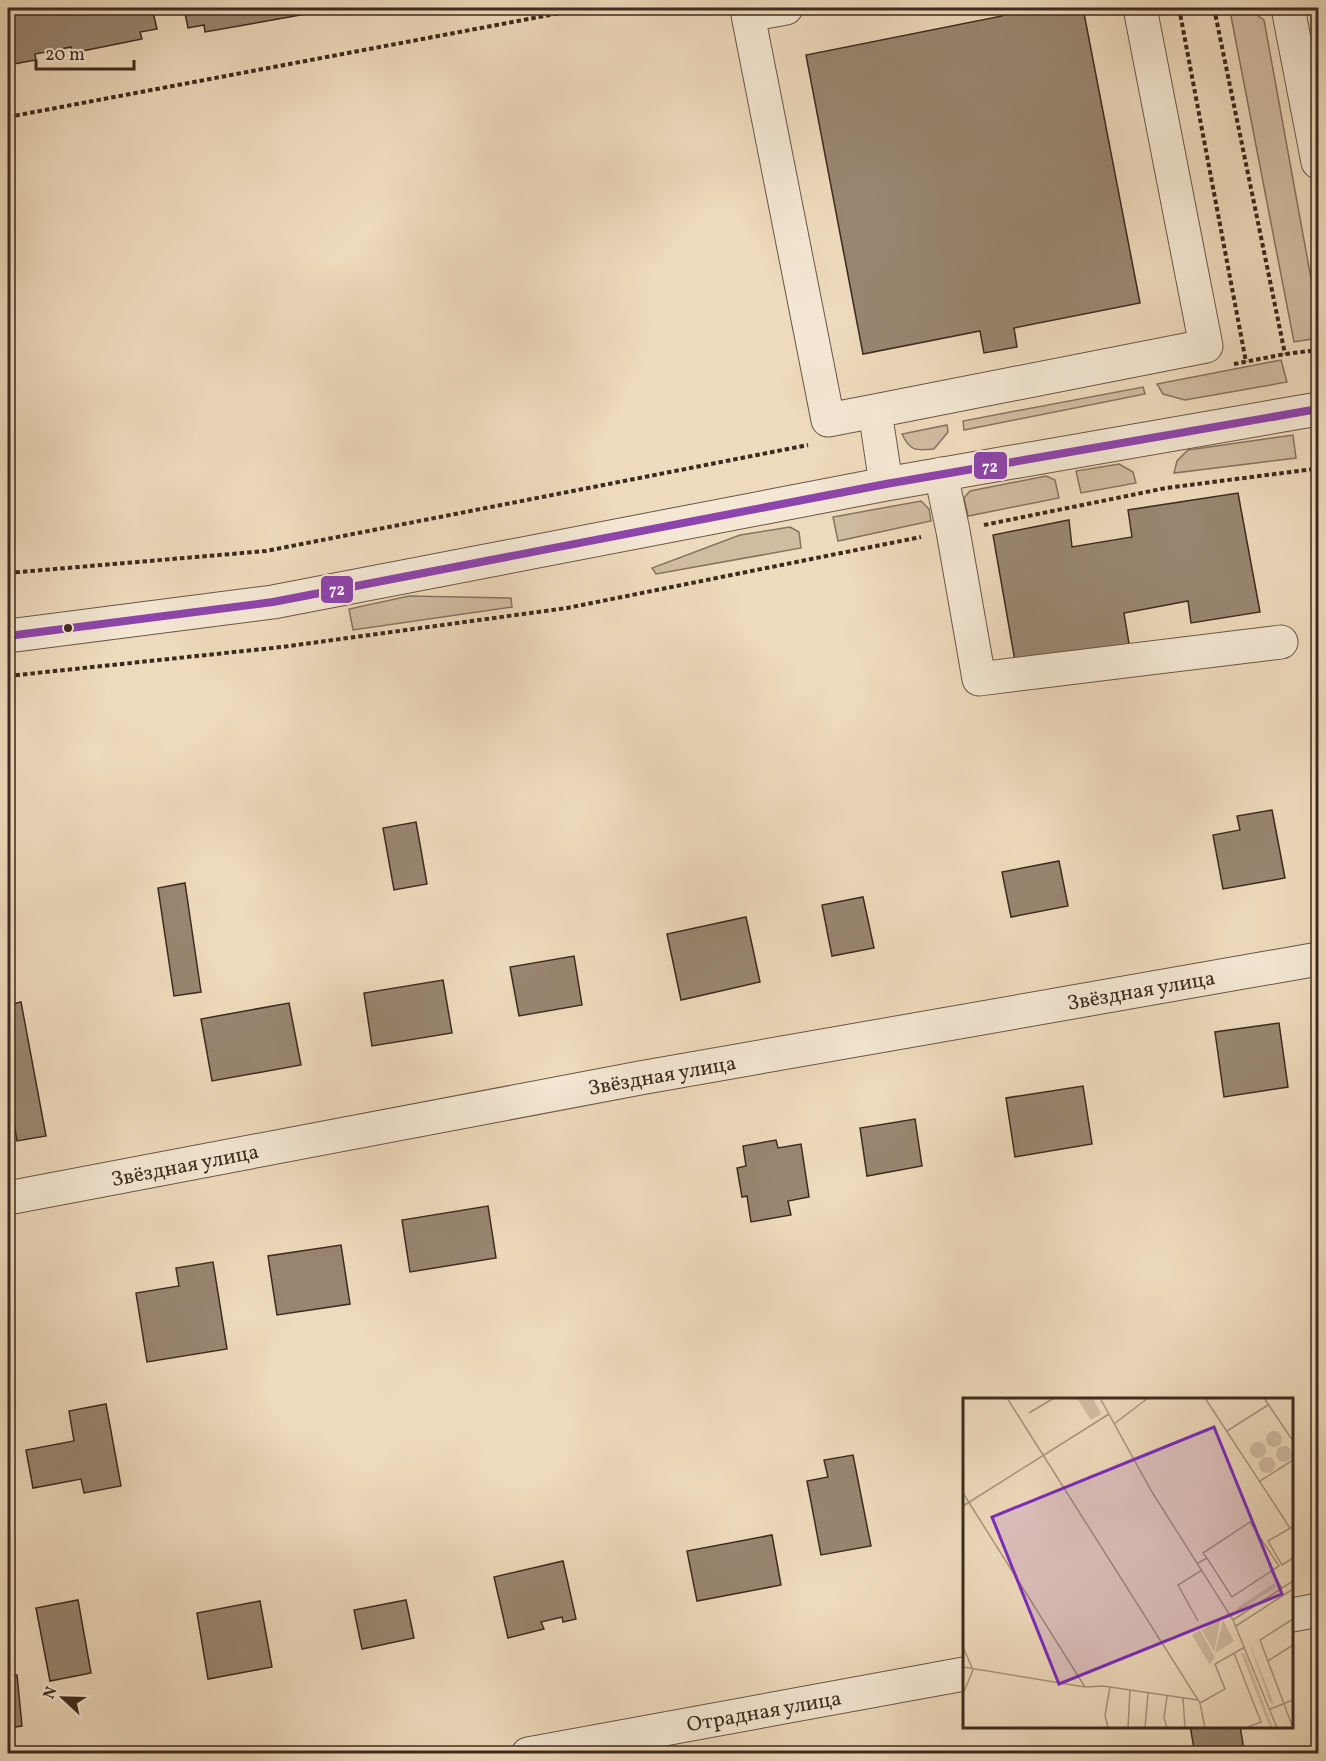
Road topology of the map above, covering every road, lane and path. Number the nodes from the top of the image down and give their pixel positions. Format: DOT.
graph roads {
  1 [pos="587,8"];
  2 [pos="786,8"];
  3 [pos="1143,8"];
  4 [pos="1179,8"];
  5 [pos="1214,8"];
  6 [pos="1288,8"];
  7 [pos="8,117"];
  8 [pos="1318,162"];
  9 [pos="1318,350"];
  10 [pos="1285,354"];
  11 [pos="1246,362"];
  12 [pos="1223,366"];
  13 [pos="1318,409"];
  14 [pos="875,411"];
  15 [pos="808,445"];
  16 [pos="1317,470"];
  17 [pos="941,474"];
  18 [pos="886,484"];
  19 [pos="1318,493"];
  20 [pos="953,531"];
  21 [pos="8,573"];
  22 [pos="8,636"];
  23 [pos="1281,642"];
  24 [pos="8,676"];
  25 [pos="1318,958"];
  26 [pos="8,1198"];
  27 [pos="1318,1610"];
  28 [pos="1293,1615"];
  29 [pos="963,1674"];
  30 [pos="528,1754"];
  1 -- 7 [label="path"];
  2 -- 14 [label="street"];
  3 -- 14 [label="street"];
  4 -- 11 [label="path"];
  5 -- 10 [label="path"];
  6 -- 8 [label="street"];
  9 -- 10 [label="path"];
  10 -- 11 [label="path"];
  11 -- 12 [label="path"];
  13 -- 17 [label="street"];
  14 -- 18 [label="street"];
  15 -- 21 [label="path"];
  16 -- 19 [label="path"];
  16 -- 20 [label="path"];
  17 -- 18 [label="street"];
  17 -- 20 [label="street"];
  18 -- 22 [label="street"];
  20 -- 23 [label="street"];
  20 -- 24 [label="path"];
  25 -- 26 [label="street, Звёздная улица"];
  27 -- 28 [label="street"];
  29 -- 30 [label="street, Отрадная улица"];
}
